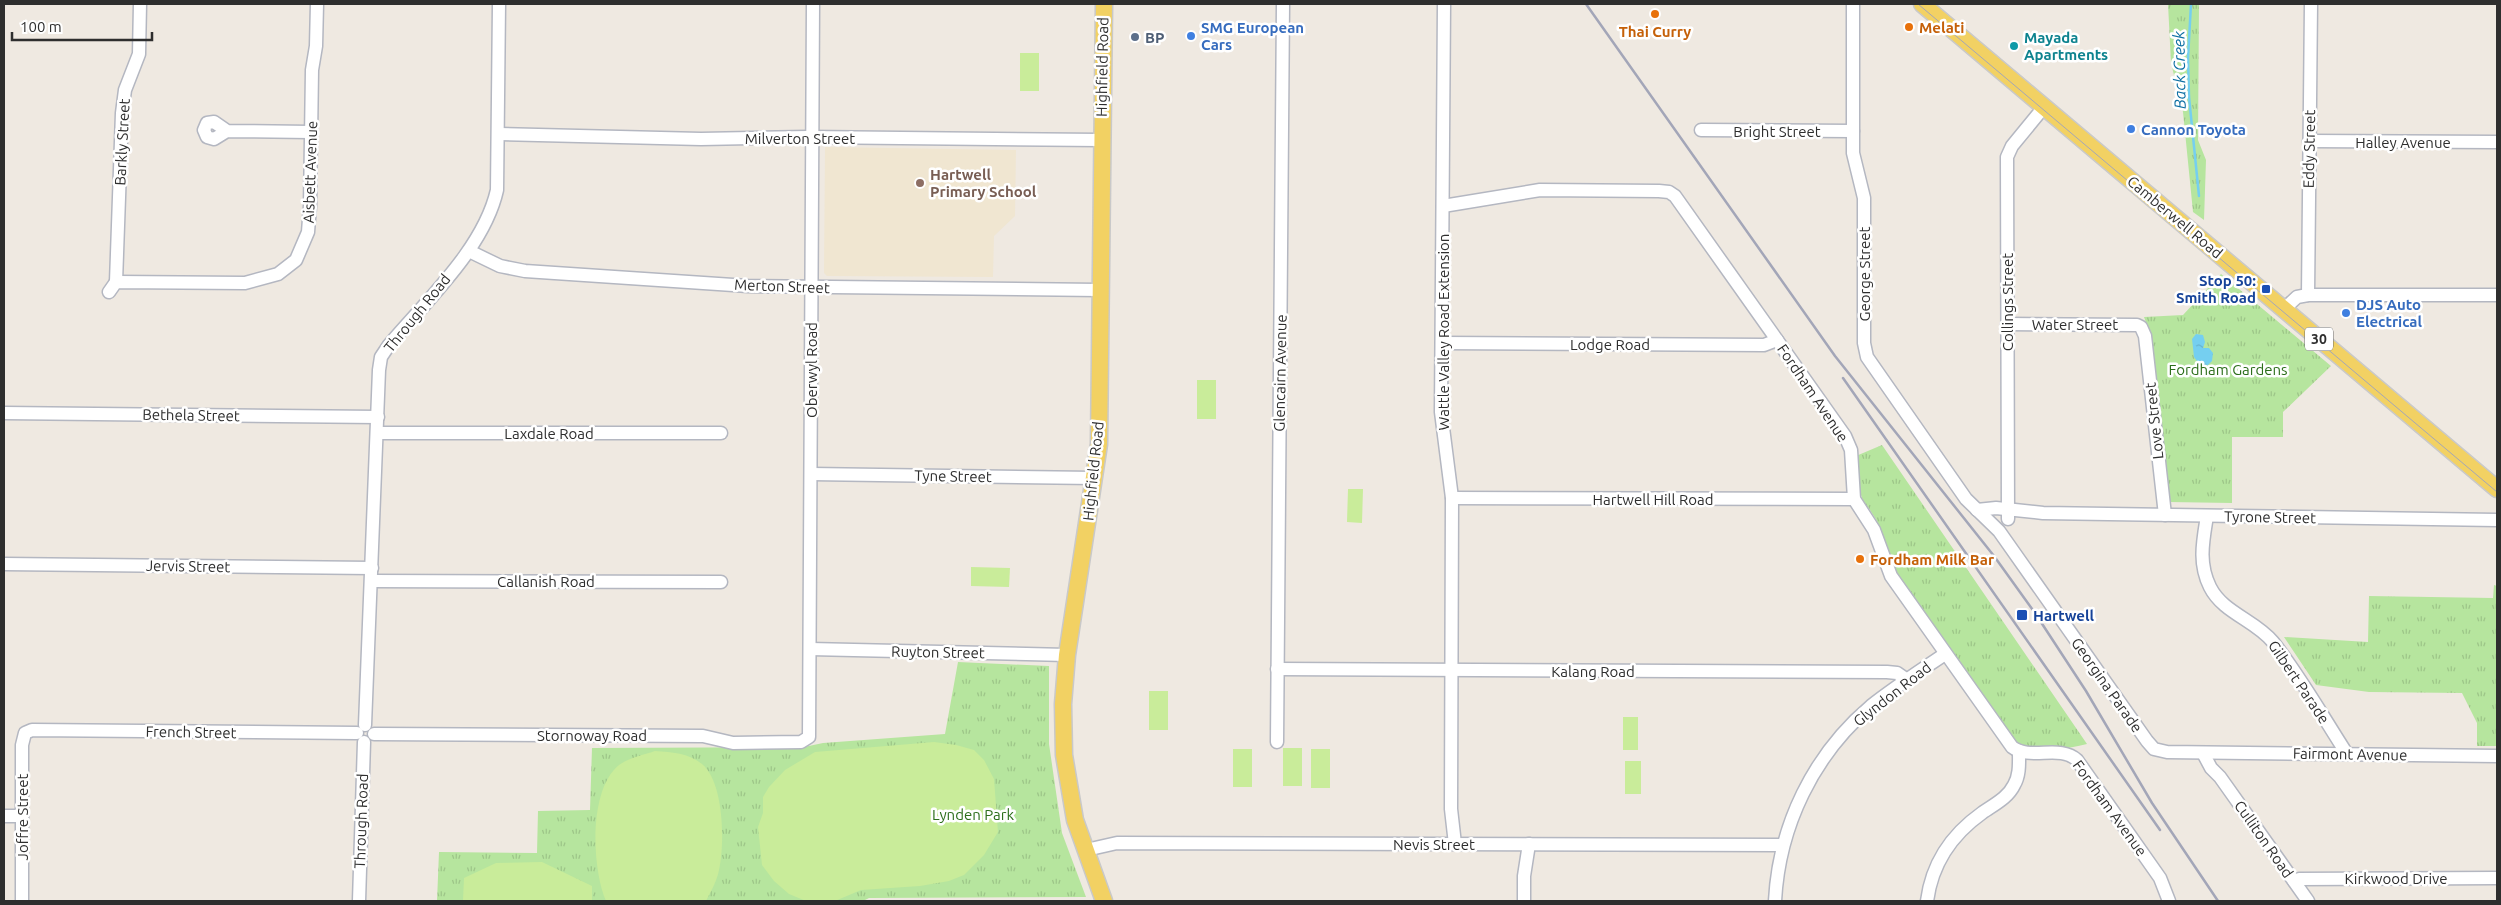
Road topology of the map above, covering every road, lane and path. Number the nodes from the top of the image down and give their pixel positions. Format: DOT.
graph roads {
  1 [pos="140,4"];
  2 [pos="317,4"];
  3 [pos="500,4"];
  4 [pos="814,4"];
  5 [pos="1104,4"];
  6 [pos="1282,4"];
  7 [pos="1444,4"];
  8 [pos="1853,4"];
  9 [pos="1922,4"];
  10 [pos="2311,4"];
  11 [pos="1934,10"];
  12 [pos="2044,107"];
  13 [pos="1701,130"];
  14 [pos="227,131"];
  15 [pos="1853,131"];
  16 [pos="311,132"];
  17 [pos="499,134"];
  18 [pos="813,137"];
  19 [pos="1101,140"];
  20 [pos="2309,141"];
  21 [pos="2497,142"];
  22 [pos="1443,206"];
  23 [pos="469,251"];
  24 [pos="113,287"];
  25 [pos="812,288"];
  26 [pos="1099,290"];
  27 [pos="2308,295"];
  28 [pos="2497,295"];
  29 [pos="2284,308"];
  30 [pos="2008,324"];
  31 [pos="2141,328"];
  32 [pos="1777,340"];
  33 [pos="1442,343"];
  34 [pos="4,413"];
  35 [pos="378,417"];
  36 [pos="721,432"];
  37 [pos="377,433"];
  38 [pos="811,474"];
  39 [pos="1095,478"];
  40 [pos="2497,489"];
  41 [pos="1452,498"];
  42 [pos="1854,499"];
  43 [pos="1977,510"];
  44 [pos="2008,514"];
  45 [pos="2165,515"];
  46 [pos="2207,516"];
  47 [pos="2497,520"];
  48 [pos="1999,531"];
  49 [pos="4,564"];
  50 [pos="372,568"];
  51 [pos="372,581"];
  52 [pos="721,582"];
  53 [pos="810,649"];
  54 [pos="1945,654"];
  55 [pos="1067,655"];
  56 [pos="1277,669"];
  57 [pos="1450,671"];
  58 [pos="1908,680"];
  59 [pos="24,733"];
  60 [pos="365,734"];
  61 [pos="809,737"];
  62 [pos="1277,742"];
  63 [pos="2019,751"];
  64 [pos="2208,753"];
  65 [pos="2347,754"];
  66 [pos="2497,756"];
  67 [pos="4,816"];
  68 [pos="22,816"];
  69 [pos="1450,844"];
  70 [pos="1524,844"];
  71 [pos="1782,845"];
  72 [pos="1086,850"];
  73 [pos="2160,878"];
  74 [pos="2497,878"];
  75 [pos="2294,881"];
  76 [pos="22,901"];
  77 [pos="358,901"];
  78 [pos="1104,901"];
  79 [pos="1524,901"];
  80 [pos="1775,901"];
  81 [pos="1927,901"];
  82 [pos="2170,901"];
  83 [pos="2176,901"];
  84 [pos="2308,901"];
  1 -- 24 [label="street, Barkly Street"];
  2 -- 16 [label="street, Aisbett Avenue"];
  3 -- 17 [label="street, Through Road"];
  4 -- 18 [label="street, Oberwyl Road"];
  5 -- 19 [label="main road, Highfield Road"];
  6 -- 56 [label="street, Glencairn Avenue"];
  7 -- 22 [label="street, Wattle Valley Road Extension"];
  8 -- 15 [label="street, George Street"];
  9 -- 11 [label="main road, Camberwell Road / 30"];
  10 -- 20 [label="street, Eddy Street"];
  11 -- 12 [label="main road, Camberwell Road / 30"];
  12 -- 29 [label="main road, Camberwell Road / 30"];
  12 -- 30 [label="street, Collings Street"];
  13 -- 15 [label="street, Bright Street"];
  14 -- 16 [label="street"];
  15 -- 43 [label="street, George Street"];
  16 -- 24 [label="street, Aisbett Avenue"];
  17 -- 18 [label="street, Milverton Street"];
  17 -- 23 [label="street, Through Road"];
  18 -- 19 [label="street, Milverton Street"];
  18 -- 25 [label="street, Oberwyl Road"];
  19 -- 26 [label="main road, Highfield Road"];
  20 -- 21 [label="street, Halley Avenue"];
  20 -- 27 [label="street, Eddy Street"];
  22 -- 32 [label="street, Fordham Avenue"];
  22 -- 33 [label="street, Wattle Valley Road Extension"];
  23 -- 25 [label="street, Merton Street"];
  23 -- 35 [label="street, Through Road"];
  25 -- 26 [label="street, Merton Street"];
  25 -- 38 [label="street, Oberwyl Road"];
  26 -- 39 [label="main road, Highfield Road"];
  27 -- 28 [label="street"];
  27 -- 29 [label="street"];
  29 -- 40 [label="main road, Camberwell Road / 30"];
  30 -- 31 [label="street, Water Street"];
  30 -- 44 [label="street, Collings Street"];
  31 -- 45 [label="street, Love Street"];
  32 -- 33 [label="street, Lodge Road"];
  32 -- 42 [label="street, Fordham Avenue"];
  33 -- 41 [label="street, Wattle Valley Road Extension"];
  34 -- 35 [label="street, Bethela Street"];
  35 -- 37 [label="street, Through Road"];
  36 -- 37 [label="street, Laxdale Road"];
  37 -- 50 [label="street, Through Road"];
  38 -- 39 [label="street, Tyne Street"];
  38 -- 53 [label="street, Oberwyl Road"];
  39 -- 55 [label="main road, Highfield Road"];
  41 -- 42 [label="street, Hartwell Hill Road"];
  41 -- 57 [label="street, Wattle Valley Road Extension"];
  42 -- 54 [label="street, Fordham Avenue"];
  43 -- 44 [label="street, Tyrone Street"];
  43 -- 48 [label="street, Georgina Parade"];
  44 -- 45 [label="street, Tyrone Street"];
  44 -- 48 [label="street"];
  45 -- 46 [label="street, Tyrone Street"];
  46 -- 47 [label="street, Tyrone Street"];
  46 -- 65 [label="street, Gilbert Parade"];
  48 -- 64 [label="street, Georgina Parade"];
  49 -- 50 [label="street, Jervis Street"];
  50 -- 51 [label="street, Through Road"];
  51 -- 52 [label="street, Callanish Road"];
  51 -- 60 [label="street, Through Road"];
  53 -- 55 [label="street, Ruyton Street"];
  53 -- 61 [label="street, Oberwyl Road"];
  54 -- 58 [label="street, Glyndon Road"];
  54 -- 63 [label="street, Fordham Avenue"];
  55 -- 72 [label="main road, Highfield Road"];
  56 -- 57 [label="street, Kalang Road"];
  56 -- 62 [label="street, Glencairn Avenue"];
  57 -- 58 [label="street, Kalang Road"];
  57 -- 69 [label="street, Wattle Valley Road Extension"];
  58 -- 71 [label="street, Glyndon Road"];
  59 -- 60 [label="street, French Street"];
  59 -- 68 [label="street, Joffre Street"];
  60 -- 61 [label="street, Stornoway Road"];
  60 -- 77 [label="street, Through Road"];
  63 -- 73 [label="street, Fordham Avenue"];
  63 -- 81 [label="street"];
  64 -- 65 [label="street, Fairmont Avenue"];
  64 -- 75 [label="street, Culliton Road"];
  65 -- 66 [label="street, Fairmont Avenue"];
  67 -- 68 [label="street"];
  68 -- 76 [label="street, Joffre Street"];
  69 -- 70 [label="street, Nevis Street"];
  69 -- 72 [label="street, Nevis Street"];
  70 -- 71 [label="street, Nevis Street"];
  70 -- 79 [label="street"];
  71 -- 80 [label="street, Glyndon Road"];
  72 -- 78 [label="main road, Highfield Road"];
  73 -- 82 [label="street, Fordham Avenue"];
  73 -- 83 [label="street, Fordham Avenue"];
  74 -- 75 [label="street, Kirkwood Drive"];
  75 -- 84 [label="street, Culliton Road"];
}
